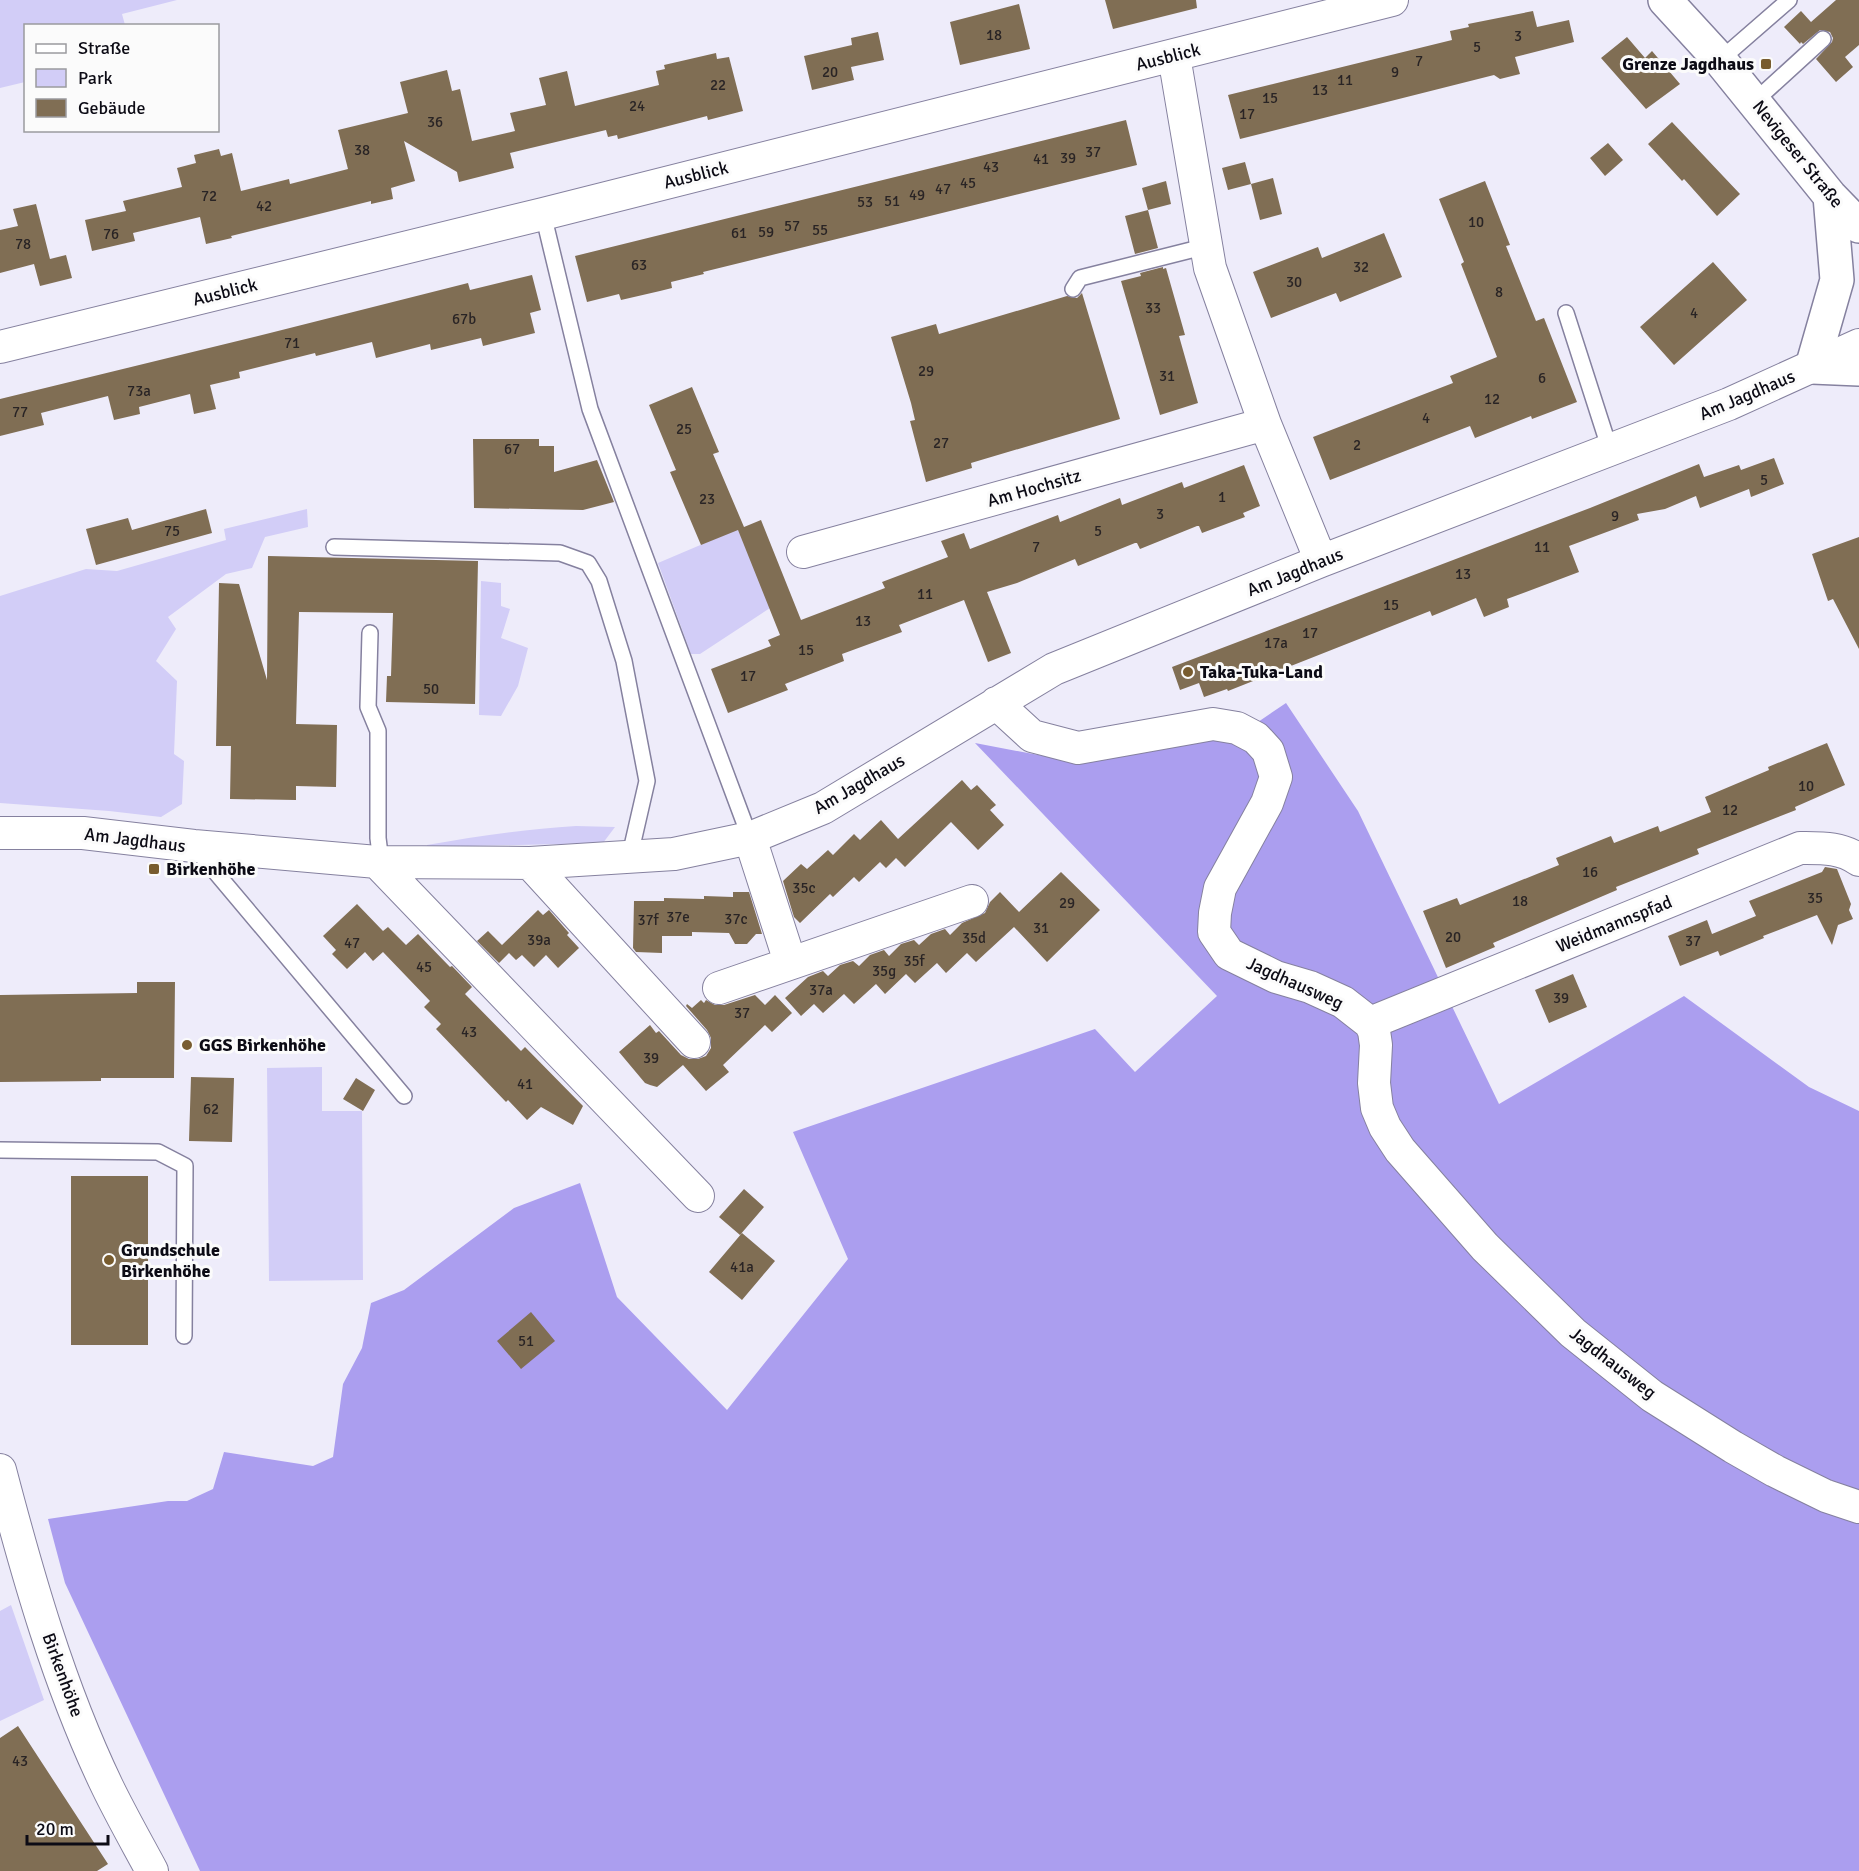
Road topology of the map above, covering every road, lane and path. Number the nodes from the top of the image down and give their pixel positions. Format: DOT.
graph roads {
  1 [pos="1392,0"];
  2 [pos="1665,0"];
  3 [pos="1789,0"];
  4 [pos="1823,39"];
  5 [pos="1174,56"];
  6 [pos="1720,60"];
  7 [pos="1755,101"];
  8 [pos="1830,196"];
  9 [pos="543,214"];
  10 [pos="1859,226"];
  11 [pos="1207,246"];
  12 [pos="1073,289"];
  13 [pos="1566,313"];
  14 [pos="1859,345"];
  15 [pos="0,347"];
  16 [pos="1812,367"];
  17 [pos="1859,369"];
  18 [pos="1265,424"];
  19 [pos="1610,450"];
  20 [pos="334,547"];
  21 [pos="803,552"];
  22 [pos="1321,561"];
  23 [pos="370,633"];
  24 [pos="996,703"];
  25 [pos="0,833"];
  26 [pos="750,838"];
  27 [pos="194,846"];
  28 [pos="630,855"];
  29 [pos="1859,860"];
  30 [pos="379,862"];
  31 [pos="530,863"];
  32 [pos="972,901"];
  33 [pos="790,962"];
  34 [pos="719,988"];
  35 [pos="1370,1023"];
  36 [pos="694,1042"];
  37 [pos="404,1096"];
  38 [pos="0,1150"];
  39 [pos="698,1196"];
  40 [pos="183,1336"];
  41 [pos="0,1470"];
  42 [pos="1859,1507"];
  43 [pos="152,1871"];
  1 -- 5 [label="street, Ausblick"];
  2 -- 6 [label="main road, Nevigeser Straße"];
  3 -- 6 [label="lane"];
  4 -- 7 [label="lane"];
  5 -- 9 [label="street, Ausblick"];
  5 -- 11 [label="street"];
  6 -- 7 [label="main road, Nevigeser Straße"];
  7 -- 8 [label="main road, Nevigeser Straße"];
  8 -- 10 [label="main road, Nevigeser Straße"];
  8 -- 16 [label="main road"];
  9 -- 15 [label="street, Ausblick"];
  9 -- 26 [label="lane"];
  11 -- 12 [label="lane"];
  11 -- 18 [label="street"];
  13 -- 19 [label="lane"];
  14 -- 16 [label="street, Am Jagdhaus"];
  16 -- 17 [label="main road"];
  16 -- 19 [label="street, Am Jagdhaus"];
  18 -- 21 [label="street, Am Hochsitz"];
  18 -- 22 [label="street"];
  19 -- 22 [label="street, Am Jagdhaus"];
  20 -- 28 [label="lane"];
  22 -- 24 [label="street, Am Jagdhaus"];
  23 -- 30 [label="lane"];
  24 -- 26 [label="street, Am Jagdhaus"];
  24 -- 35 [label="street, Jagdhausweg"];
  25 -- 27 [label="street, Am Jagdhaus"];
  26 -- 28 [label="street, Am Jagdhaus"];
  26 -- 33 [label="street"];
  27 -- 30 [label="street, Am Jagdhaus"];
  27 -- 37 [label="lane"];
  28 -- 31 [label="street, Am Jagdhaus"];
  29 -- 35 [label="street, Weidmannspfad"];
  30 -- 31 [label="street, Am Jagdhaus"];
  30 -- 39 [label="street"];
  31 -- 36 [label="street"];
  32 -- 33 [label="street"];
  33 -- 34 [label="street"];
  35 -- 42 [label="street, Jagdhausweg"];
  38 -- 40 [label="lane"];
  41 -- 43 [label="street, Birkenhöhe"];
}
